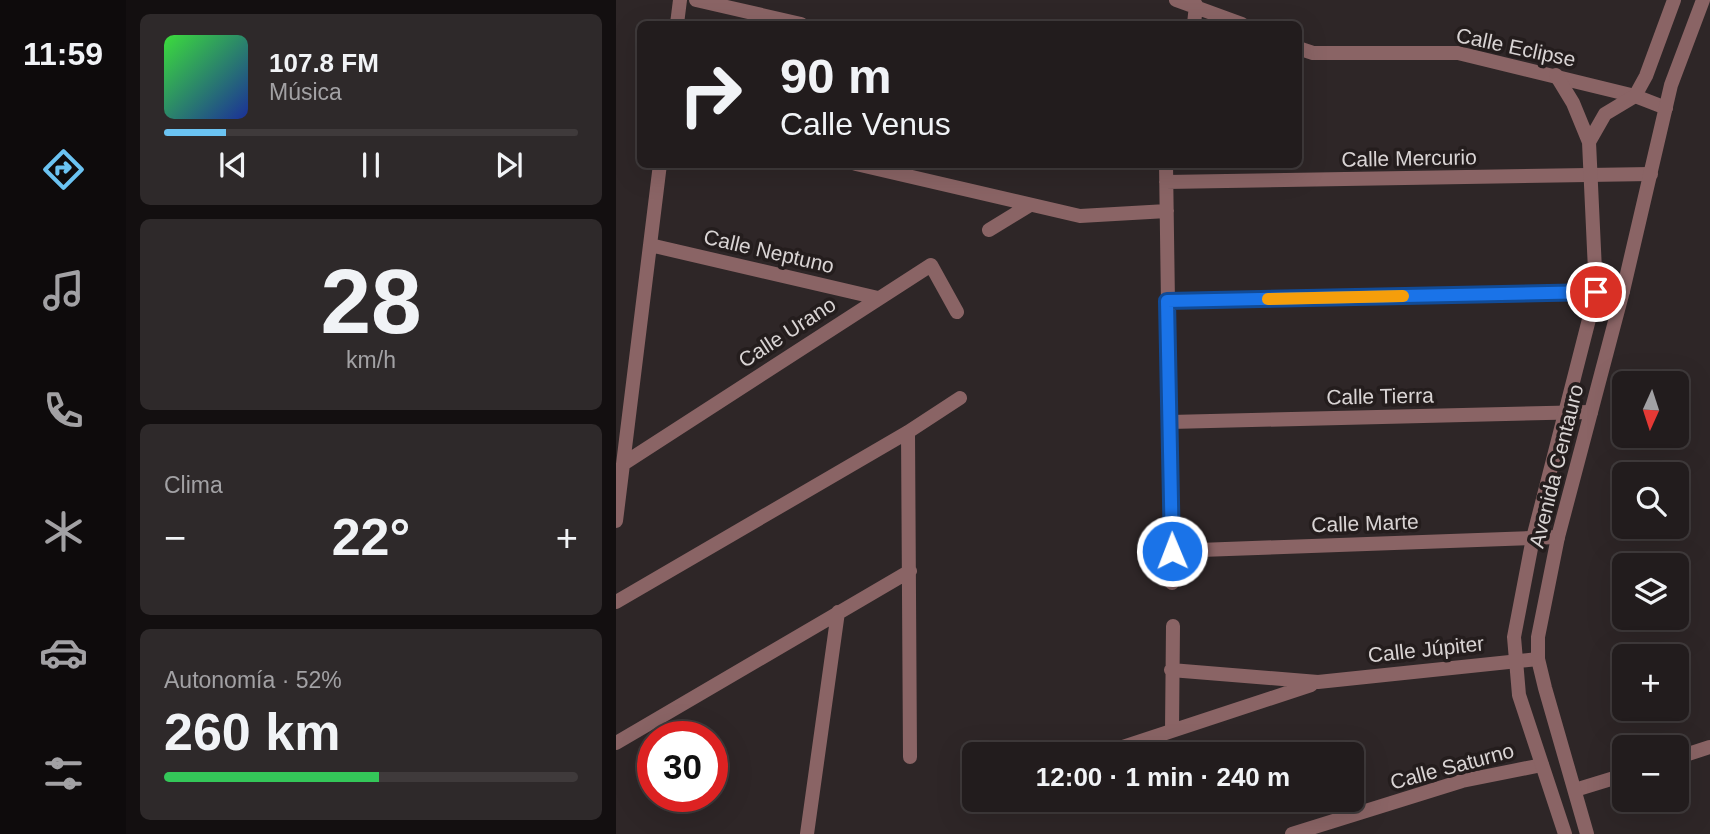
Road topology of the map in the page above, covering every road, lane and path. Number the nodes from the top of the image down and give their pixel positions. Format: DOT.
graph roads {
  1 [pos="680,0"];
  2 [pos="696,0"];
  3 [pos="1176,0"];
  4 [pos="1674,0"];
  5 [pos="1703,0"];
  6 [pos="1196,5"];
  7 [pos="677,21"];
  8 [pos="788,21"];
  9 [pos="1194,21"];
  10 [pos="1235,21"];
  11 [pos="1306,56"];
  12 [pos="1556,75"];
  13 [pos="1635,96"];
  14 [pos="1666,108"];
  15 [pos="1589,142"];
  16 [pos="660,168"];
  17 [pos="873,168"];
  18 [pos="1166,168"];
  19 [pos="1651,174"];
  20 [pos="1593,177"];
  21 [pos="1166,182"];
  22 [pos="1031,205"];
  23 [pos="1167,211"];
  24 [pos="989,230"];
  25 [pos="650,245"];
  26 [pos="1623,291"];
  27 [pos="1596,292"];
  28 [pos="878,298"];
  29 [pos="1167,301"];
  30 [pos="957,312"];
  31 [pos="960,398"];
  32 [pos="1591,412"];
  33 [pos="1563,413"];
  34 [pos="1170,422"];
  35 [pos="908,432"];
  36 [pos="623,464"];
  37 [pos="616,521"];
  38 [pos="1559,537"];
  39 [pos="1533,538"];
  40 [pos="1172,551"];
  41 [pos="910,571"];
  42 [pos="1172,583"];
  43 [pos="616,602"];
  44 [pos="838,612"];
  45 [pos="1172,626"];
  46 [pos="1538,659"];
  47 [pos="1514,660"];
  48 [pos="1171,670"];
  49 [pos="1318,682"];
  50 [pos="1172,730"];
  51 [pos="1137,742"];
  52 [pos="616,743"];
  53 [pos="1710,747"];
  54 [pos="1689,754"];
  55 [pos="910,757"];
  56 [pos="1542,765"];
  57 [pos="1612,779"];
  58 [pos="1574,790"];
  59 [pos="807,834"];
  60 [pos="1292,834"];
  61 [pos="1565,834"];
  62 [pos="1587,834"];
  1 -- 7 [label="street"];
  2 -- 8 [label="street"];
  3 -- 6 [label="street"];
  4 -- 13 [label="street"];
  5 -- 14 [label="street, Avenida Centauro"];
  6 -- 9 [label="street"];
  6 -- 10 [label="street"];
  11 -- 12 [label="street, Calle Eclipse"];
  12 -- 13 [label="street, Calle Eclipse"];
  12 -- 15 [label="street, Avenida Centauro"];
  13 -- 14 [label="street, Calle Eclipse"];
  13 -- 15 [label="street"];
  14 -- 19 [label="street, Avenida Centauro"];
  15 -- 20 [label="street, Avenida Centauro"];
  16 -- 25 [label="street"];
  17 -- 22 [label="street"];
  18 -- 21 [label="street"];
  19 -- 20 [label="street, Calle Mercurio"];
  19 -- 26 [label="street, Avenida Centauro"];
  20 -- 21 [label="street, Calle Mercurio"];
  20 -- 27 [label="street, Avenida Centauro"];
  21 -- 23 [label="street"];
  22 -- 23 [label="street"];
  22 -- 24 [label="street"];
  23 -- 29 [label="street"];
  25 -- 28 [label="street, Calle Neptuno"];
  25 -- 36 [label="street"];
  26 -- 27 [label="street"];
  26 -- 32 [label="street, Avenida Centauro"];
  27 -- 29 [label="street"];
  27 -- 33 [label="street, Avenida Centauro"];
  28 -- 30 [label="street, Calle Urano"];
  28 -- 36 [label="street, Calle Urano"];
  29 -- 34 [label="street"];
  31 -- 35 [label="street"];
  32 -- 33 [label="street, Calle Tierra"];
  32 -- 38 [label="street, Avenida Centauro"];
  33 -- 34 [label="street, Calle Tierra"];
  33 -- 39 [label="street, Avenida Centauro"];
  34 -- 40 [label="street"];
  35 -- 41 [label="street"];
  35 -- 43 [label="street"];
  36 -- 37 [label="street"];
  38 -- 39 [label="street, Calle Marte"];
  38 -- 46 [label="street, Avenida Centauro"];
  39 -- 40 [label="street, Calle Marte"];
  39 -- 47 [label="street, Avenida Centauro"];
  40 -- 42 [label="street"];
  41 -- 44 [label="street"];
  41 -- 55 [label="street"];
  44 -- 52 [label="street"];
  44 -- 59 [label="street"];
  45 -- 48 [label="street"];
  46 -- 47 [label="street, Calle Júpiter"];
  46 -- 58 [label="street, Avenida Centauro"];
  47 -- 49 [label="street, Calle Júpiter"];
  47 -- 56 [label="street, Avenida Centauro"];
  48 -- 49 [label="street, Calle Júpiter"];
  48 -- 50 [label="street"];
  49 -- 50 [label="street, Calle Júpiter"];
  50 -- 51 [label="street, Calle Júpiter"];
  53 -- 54 [label="street"];
  56 -- 60 [label="street, Calle Saturno"];
  56 -- 61 [label="street, Avenida Centauro"];
  57 -- 58 [label="street"];
  58 -- 62 [label="street, Avenida Centauro"];
}
